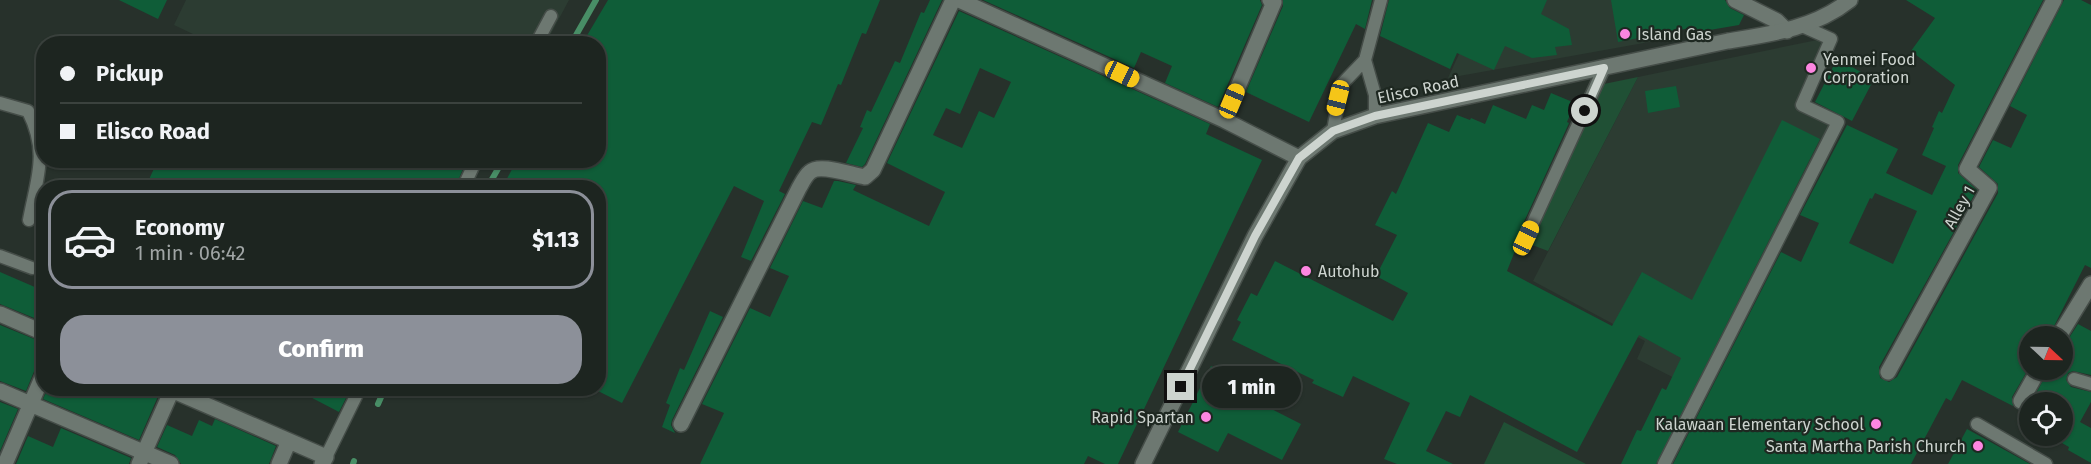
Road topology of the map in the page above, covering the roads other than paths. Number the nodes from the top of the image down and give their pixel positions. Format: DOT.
graph roads {
  1 [pos="952,0"];
  2 [pos="959,0"];
  3 [pos="1270,0"];
  4 [pos="1381,0"];
  5 [pos="1735,0"];
  6 [pos="1850,0"];
  7 [pos="2054,0"];
  8 [pos="551,16"];
  9 [pos="1794,29"];
  10 [pos="540,36"];
  11 [pos="1365,60"];
  12 [pos="1604,68"];
  13 [pos="0,103"];
  14 [pos="1375,116"];
  15 [pos="1224,120"];
  16 [pos="36,126"];
  17 [pos="1333,131"];
  18 [pos="1299,158"];
  19 [pos="36,184"];
  20 [pos="29,220"];
  21 [pos="1526,238"];
  22 [pos="0,255"];
  23 [pos="32,268"];
  24 [pos="2091,284"];
  25 [pos="0,314"];
  26 [pos="2065,326"];
  27 [pos="36,330"];
  28 [pos="1888,372"];
  29 [pos="2074,379"];
  30 [pos="2091,384"];
  31 [pos="0,391"];
  32 [pos="36,391"];
  33 [pos="167,396"];
  34 [pos="186,396"];
  35 [pos="358,396"];
  36 [pos="30,404"];
  37 [pos="681,424"];
  38 [pos="1977,424"];
  39 [pos="289,441"];
  40 [pos="142,458"];
  41 [pos="324,460"];
  42 [pos="5,464"];
  43 [pos="171,464"];
  44 [pos="279,464"];
  45 [pos="1143,464"];
  46 [pos="1664,464"];
  47 [pos="2046,464"];
  1 -- 37 [label="street"];
  2 -- 15 [label="street"];
  3 -- 15 [label="street"];
  4 -- 11 [label="lane"];
  5 -- 9 [label="street"];
  6 -- 9 [label="street, Elisco Road"];
  7 -- 28 [label="street, Alley 1"];
  8 -- 10 [label="lane"];
  9 -- 12 [label="street, Elisco Road"];
  9 -- 46 [label="lane"];
  11 -- 14 [label="lane"];
  11 -- 17 [label="lane"];
  12 -- 14 [label="street, Elisco Road"];
  12 -- 21 [label="lane"];
  13 -- 16 [label="lane"];
  14 -- 17 [label="street, Elisco Road"];
  15 -- 18 [label="street"];
  17 -- 18 [label="street, Elisco Road"];
  18 -- 45 [label="street, Elisco Road"];
  19 -- 20 [label="lane"];
  22 -- 23 [label="lane"];
  24 -- 26 [label="street"];
  25 -- 27 [label="street"];
  29 -- 30 [label="lane"];
  31 -- 36 [label="street"];
  32 -- 36 [label="street"];
  33 -- 40 [label="street"];
  34 -- 39 [label="street"];
  35 -- 41 [label="lane"];
  36 -- 40 [label="street"];
  36 -- 42 [label="street"];
  38 -- 47 [label="lane"];
  39 -- 41 [label="street"];
  39 -- 44 [label="street"];
  40 -- 43 [label="street"];
}
